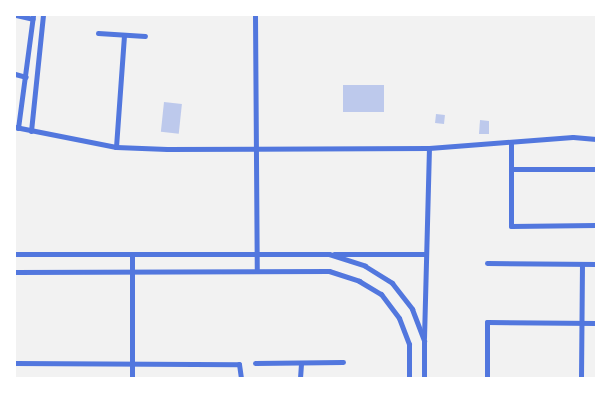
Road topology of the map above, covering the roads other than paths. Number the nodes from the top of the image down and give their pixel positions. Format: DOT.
graph roads {
  1 [pos="16,15"];
  2 [pos="43,15"];
  3 [pos="255,15"];
  4 [pos="33,17"];
  5 [pos="98,33"];
  6 [pos="124,35"];
  7 [pos="145,36"];
  8 [pos="15,74"];
  9 [pos="26,77"];
  10 [pos="17,127"];
  11 [pos="31,131"];
  12 [pos="596,139"];
  13 [pos="511,144"];
  14 [pos="116,147"];
  15 [pos="429,148"];
  16 [pos="258,150"];
  17 [pos="511,169"];
  18 [pos="596,169"];
  19 [pos="596,225"];
  20 [pos="15,254"];
  21 [pos="256,254"];
  22 [pos="329,254"];
  23 [pos="426,254"];
  24 [pos="132,256"];
  25 [pos="487,263"];
  26 [pos="582,264"];
  27 [pos="596,264"];
  28 [pos="256,271"];
  29 [pos="15,272"];
  30 [pos="132,273"];
  31 [pos="582,323"];
  32 [pos="596,323"];
  33 [pos="424,341"];
  34 [pos="343,362"];
  35 [pos="15,363"];
  36 [pos="132,363"];
  37 [pos="255,363"];
  38 [pos="301,363"];
  39 [pos="132,378"];
  40 [pos="241,378"];
  41 [pos="300,378"];
  42 [pos="409,378"];
  43 [pos="424,378"];
  44 [pos="487,378"];
  45 [pos="581,378"];
  1 -- 4 [label="street"];
  2 -- 11 [label="street"];
  3 -- 16 [label="street"];
  4 -- 9 [label="street"];
  5 -- 6 [label="street"];
  6 -- 7 [label="street"];
  6 -- 14 [label="street"];
  8 -- 9 [label="street"];
  9 -- 10 [label="street"];
  10 -- 11 [label="street"];
  11 -- 14 [label="street"];
  12 -- 13 [label="street"];
  13 -- 15 [label="street"];
  13 -- 17 [label="street"];
  14 -- 16 [label="street"];
  15 -- 16 [label="street"];
  15 -- 23 [label="street"];
  16 -- 21 [label="street"];
  17 -- 18 [label="street"];
  17 -- 19 [label="street"];
  20 -- 24 [label="street"];
  21 -- 22 [label="street"];
  21 -- 24 [label="street"];
  21 -- 28 [label="street"];
  22 -- 23 [label="street"];
  22 -- 33 [label="street"];
  23 -- 33 [label="street"];
  24 -- 30 [label="street"];
  25 -- 26 [label="street"];
  26 -- 27 [label="street"];
  26 -- 31 [label="street"];
  28 -- 30 [label="street"];
  28 -- 42 [label="street"];
  29 -- 30 [label="street"];
  30 -- 36 [label="street"];
  31 -- 32 [label="street"];
  31 -- 44 [label="street"];
  31 -- 45 [label="street"];
  33 -- 43 [label="street"];
  34 -- 38 [label="street"];
  35 -- 36 [label="street"];
  36 -- 39 [label="street"];
  36 -- 40 [label="street"];
  37 -- 38 [label="street"];
  38 -- 41 [label="street"];
}
